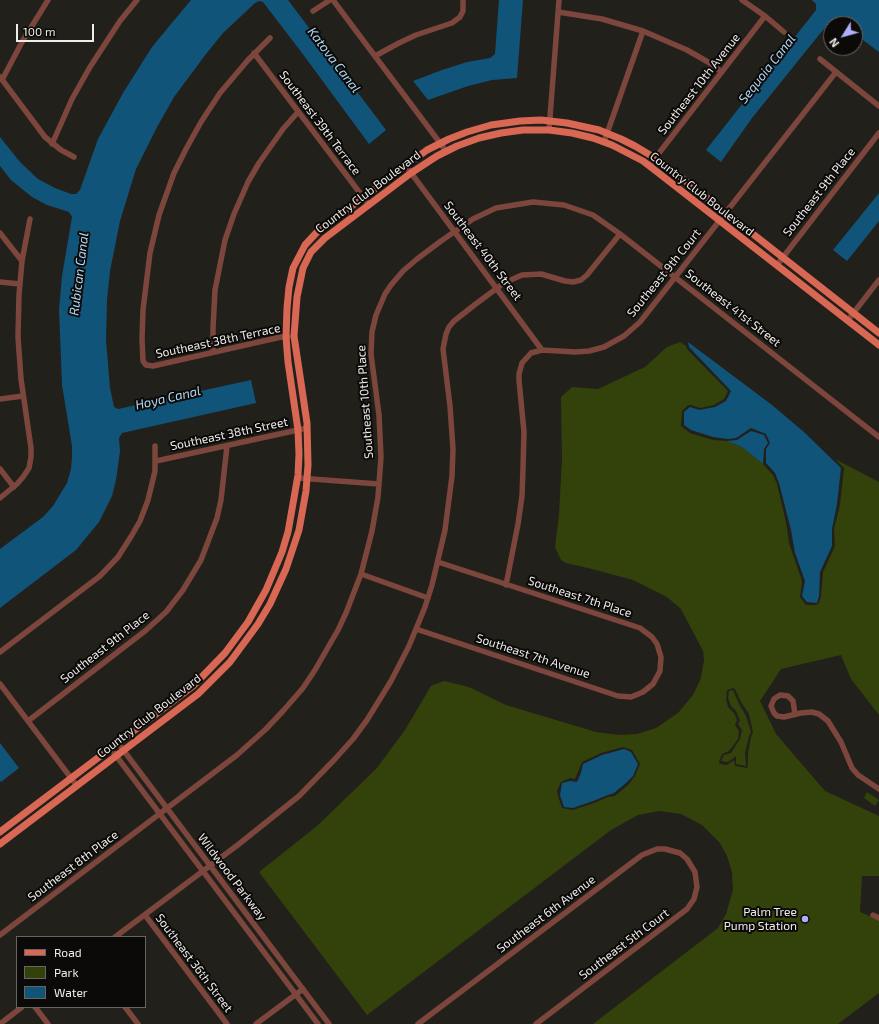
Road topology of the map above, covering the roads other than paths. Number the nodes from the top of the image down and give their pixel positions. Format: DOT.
graph roads {
  1 [pos="48,0"];
  2 [pos="137,0"];
  3 [pos="332,0"];
  4 [pos="463,0"];
  5 [pos="559,0"];
  6 [pos="742,0"];
  7 [pos="313,11"];
  8 [pos="558,12"];
  9 [pos="765,16"];
  10 [pos="643,31"];
  11 [pos="784,32"];
  12 [pos="270,38"];
  13 [pos="254,53"];
  14 [pos="375,56"];
  15 [pos="820,59"];
  16 [pos="722,72"];
  17 [pos="836,72"];
  18 [pos="1,78"];
  19 [pos="879,106"];
  20 [pos="298,112"];
  21 [pos="550,121"];
  22 [pos="549,130"];
  23 [pos="607,133"];
  24 [pos="879,133"];
  25 [pos="604,142"];
  26 [pos="440,143"];
  27 [pos="52,144"];
  28 [pos="446,151"];
  29 [pos="74,157"];
  30 [pos="655,158"];
  31 [pos="406,166"];
  32 [pos="649,166"];
  33 [pos="411,173"];
  34 [pos="363,198"];
  35 [pos="368,205"];
  36 [pos="726,214"];
  37 [pos="30,220"];
  38 [pos="720,221"];
  39 [pos="454,232"];
  40 [pos="0,233"];
  41 [pos="620,234"];
  42 [pos="783,257"];
  43 [pos="22,261"];
  44 [pos="777,265"];
  45 [pos="676,278"];
  46 [pos="879,280"];
  47 [pos="0,282"];
  48 [pos="20,284"];
  49 [pos="497,289"];
  50 [pos="853,313"];
  51 [pos="848,320"];
  52 [pos="879,333"];
  53 [pos="294,336"];
  54 [pos="286,337"];
  55 [pos="879,345"];
  56 [pos="542,350"];
  57 [pos="213,352"];
  58 [pos="23,396"];
  59 [pos="0,399"];
  60 [pos="307,428"];
  61 [pos="298,430"];
  62 [pos="879,437"];
  63 [pos="155,446"];
  64 [pos="227,446"];
  65 [pos="156,461"];
  66 [pos="0,469"];
  67 [pos="298,478"];
  68 [pos="308,479"];
  69 [pos="379,484"];
  70 [pos="14,487"];
  71 [pos="0,498"];
  72 [pos="438,562"];
  73 [pos="361,574"];
  74 [pos="506,584"];
  75 [pos="428,598"];
  76 [pos="416,629"];
  77 [pos="0,652"];
  78 [pos="0,684"];
  79 [pos="643,692"];
  80 [pos="795,714"];
  81 [pos="28,721"];
  82 [pos="118,743"];
  83 [pos="111,749"];
  84 [pos="124,751"];
  85 [pos="116,757"];
  86 [pos="71,779"];
  87 [pos="77,786"];
  88 [pos="879,789"];
  89 [pos="167,808"];
  90 [pos="160,814"];
  91 [pos="0,832"];
  92 [pos="0,843"];
  93 [pos="692,865"];
  94 [pos="210,866"];
  95 [pos="202,871"];
  96 [pos="144,915"];
  97 [pos="0,935"];
  98 [pos="116,936"];
  99 [pos="303,989"];
  100 [pos="295,995"];
  101 [pos="21,1008"];
  102 [pos="36,1008"];
  103 [pos="126,1008"];
  104 [pos="0,1024"];
  105 [pos="48,1024"];
  106 [pos="138,1024"];
  107 [pos="227,1024"];
  108 [pos="256,1024"];
  109 [pos="318,1024"];
  110 [pos="329,1024"];
  111 [pos="418,1024"];
  112 [pos="536,1024"];
  1 -- 18 [label="street"];
  2 -- 27 [label="street"];
  3 -- 7 [label="street"];
  3 -- 14 [label="street"];
  4 -- 14 [label="street"];
  5 -- 8 [label="street"];
  6 -- 9 [label="street"];
  8 -- 10 [label="street"];
  8 -- 21 [label="street"];
  9 -- 11 [label="street"];
  9 -- 16 [label="street, Southeast 10th Avenue"];
  10 -- 16 [label="street"];
  10 -- 23 [label="street"];
  12 -- 13 [label="street"];
  13 -- 20 [label="street, Southeast 39th Terrace"];
  13 -- 57 [label="street, Southeast 38th Terrace"];
  14 -- 26 [label="street"];
  15 -- 17 [label="street"];
  16 -- 30 [label="street, Southeast 10th Avenue"];
  17 -- 19 [label="street"];
  17 -- 36 [label="street, Southeast 9th Court"];
  18 -- 27 [label="street"];
  20 -- 34 [label="street, Southeast 39th Terrace"];
  20 -- 57 [label="street"];
  21 -- 22 [label="street"];
  21 -- 23 [label="main road, Country Club Boulevard"];
  21 -- 26 [label="main road, Country Club Boulevard"];
  22 -- 25 [label="main road, Country Club Boulevard"];
  22 -- 28 [label="main road, Country Club Boulevard"];
  23 -- 25 [label="street"];
  23 -- 30 [label="main road, Country Club Boulevard"];
  24 -- 42 [label="street, Southeast 9th Place"];
  25 -- 32 [label="main road, Country Club Boulevard"];
  26 -- 28 [label="street"];
  26 -- 31 [label="main road, Country Club Boulevard"];
  27 -- 29 [label="street"];
  28 -- 33 [label="main road, Country Club Boulevard"];
  30 -- 32 [label="street, Southeast 10th Avenue"];
  30 -- 36 [label="main road, Country Club Boulevard"];
  31 -- 33 [label="street, Southeast 40th Street"];
  31 -- 34 [label="main road, Country Club Boulevard"];
  32 -- 38 [label="main road, Country Club Boulevard"];
  33 -- 35 [label="main road, Country Club Boulevard"];
  33 -- 39 [label="street, Southeast 40th Street"];
  34 -- 35 [label="street, Southeast 39th Terrace"];
  34 -- 54 [label="main road, Country Club Boulevard"];
  35 -- 53 [label="main road, Country Club Boulevard"];
  36 -- 38 [label="street, Southeast 9th Court"];
  36 -- 42 [label="main road, Country Club Boulevard"];
  37 -- 43 [label="street"];
  38 -- 44 [label="main road, Country Club Boulevard"];
  38 -- 45 [label="street, Southeast 9th Court"];
  39 -- 41 [label="street, Southeast 41st Street"];
  39 -- 49 [label="street, Southeast 40th Street"];
  39 -- 69 [label="street, Southeast 10th Place"];
  40 -- 43 [label="street"];
  41 -- 45 [label="street, Southeast 41st Street"];
  41 -- 49 [label="street"];
  42 -- 44 [label="street, Southeast 9th Place"];
  42 -- 50 [label="main road, Country Club Boulevard"];
  43 -- 48 [label="street"];
  44 -- 51 [label="main road, Country Club Boulevard"];
  45 -- 56 [label="street, Southeast 9th Court"];
  45 -- 62 [label="street, Southeast 41st Street"];
  46 -- 50 [label="street"];
  47 -- 48 [label="street"];
  48 -- 58 [label="street"];
  49 -- 56 [label="street, Southeast 40th Street"];
  49 -- 72 [label="street"];
  50 -- 51 [label="street"];
  50 -- 52 [label="main road, Country Club Boulevard"];
  51 -- 55 [label="main road, Country Club Boulevard"];
  53 -- 54 [label="street, Southeast 38th Terrace"];
  53 -- 60 [label="main road, Country Club Boulevard"];
  54 -- 57 [label="street, Southeast 38th Terrace"];
  54 -- 61 [label="main road, Country Club Boulevard"];
  56 -- 74 [label="street"];
  58 -- 59 [label="street"];
  58 -- 70 [label="street"];
  60 -- 61 [label="street, Southeast 38th Street"];
  60 -- 68 [label="main road, Country Club Boulevard"];
  61 -- 64 [label="street, Southeast 38th Street"];
  61 -- 67 [label="main road, Country Club Boulevard"];
  63 -- 65 [label="street"];
  64 -- 65 [label="street, Southeast 38th Street"];
  64 -- 81 [label="street, Southeast 9th Place"];
  65 -- 77 [label="street"];
  66 -- 70 [label="street"];
  67 -- 68 [label="street"];
  67 -- 82 [label="main road, Country Club Boulevard"];
  68 -- 69 [label="street"];
  68 -- 84 [label="main road, Country Club Boulevard"];
  69 -- 73 [label="street"];
  70 -- 71 [label="street"];
  72 -- 74 [label="street, Southeast 7th Place"];
  72 -- 75 [label="street"];
  73 -- 75 [label="street"];
  73 -- 89 [label="street"];
  74 -- 79 [label="street, Southeast 7th Place"];
  75 -- 76 [label="street"];
  76 -- 79 [label="street, Southeast 7th Avenue"];
  76 -- 94 [label="street"];
  78 -- 81 [label="street"];
  80 -- 80 [label="street"];
  80 -- 88 [label="street"];
  81 -- 86 [label="street"];
  82 -- 83 [label="main road, Country Club Boulevard"];
  82 -- 84 [label="street, Wildwood Parkway"];
  83 -- 85 [label="street, Wildwood Parkway"];
  83 -- 86 [label="main road, Country Club Boulevard"];
  84 -- 85 [label="main road, Country Club Boulevard"];
  84 -- 89 [label="street, Wildwood Parkway"];
  85 -- 87 [label="main road, Country Club Boulevard"];
  85 -- 90 [label="street, Wildwood Parkway"];
  86 -- 87 [label="street"];
  86 -- 91 [label="main road, Country Club Boulevard"];
  87 -- 92 [label="main road, Country Club Boulevard"];
  89 -- 90 [label="street, Southeast 8th Place"];
  89 -- 94 [label="street, Wildwood Parkway"];
  90 -- 95 [label="street, Wildwood Parkway"];
  90 -- 97 [label="street, Southeast 8th Place"];
  93 -- 111 [label="street, Southeast 6th Avenue"];
  93 -- 112 [label="street, Southeast 5th Court"];
  94 -- 95 [label="street"];
  94 -- 99 [label="street, Wildwood Parkway"];
  95 -- 96 [label="street"];
  95 -- 100 [label="street, Wildwood Parkway"];
  96 -- 98 [label="street"];
  96 -- 107 [label="street, Southeast 36th Street"];
  99 -- 100 [label="street"];
  99 -- 110 [label="street, Wildwood Parkway"];
  100 -- 108 [label="street"];
  100 -- 109 [label="street, Wildwood Parkway"];
  101 -- 104 [label="street"];
  102 -- 105 [label="street"];
  103 -- 106 [label="street"];
}
